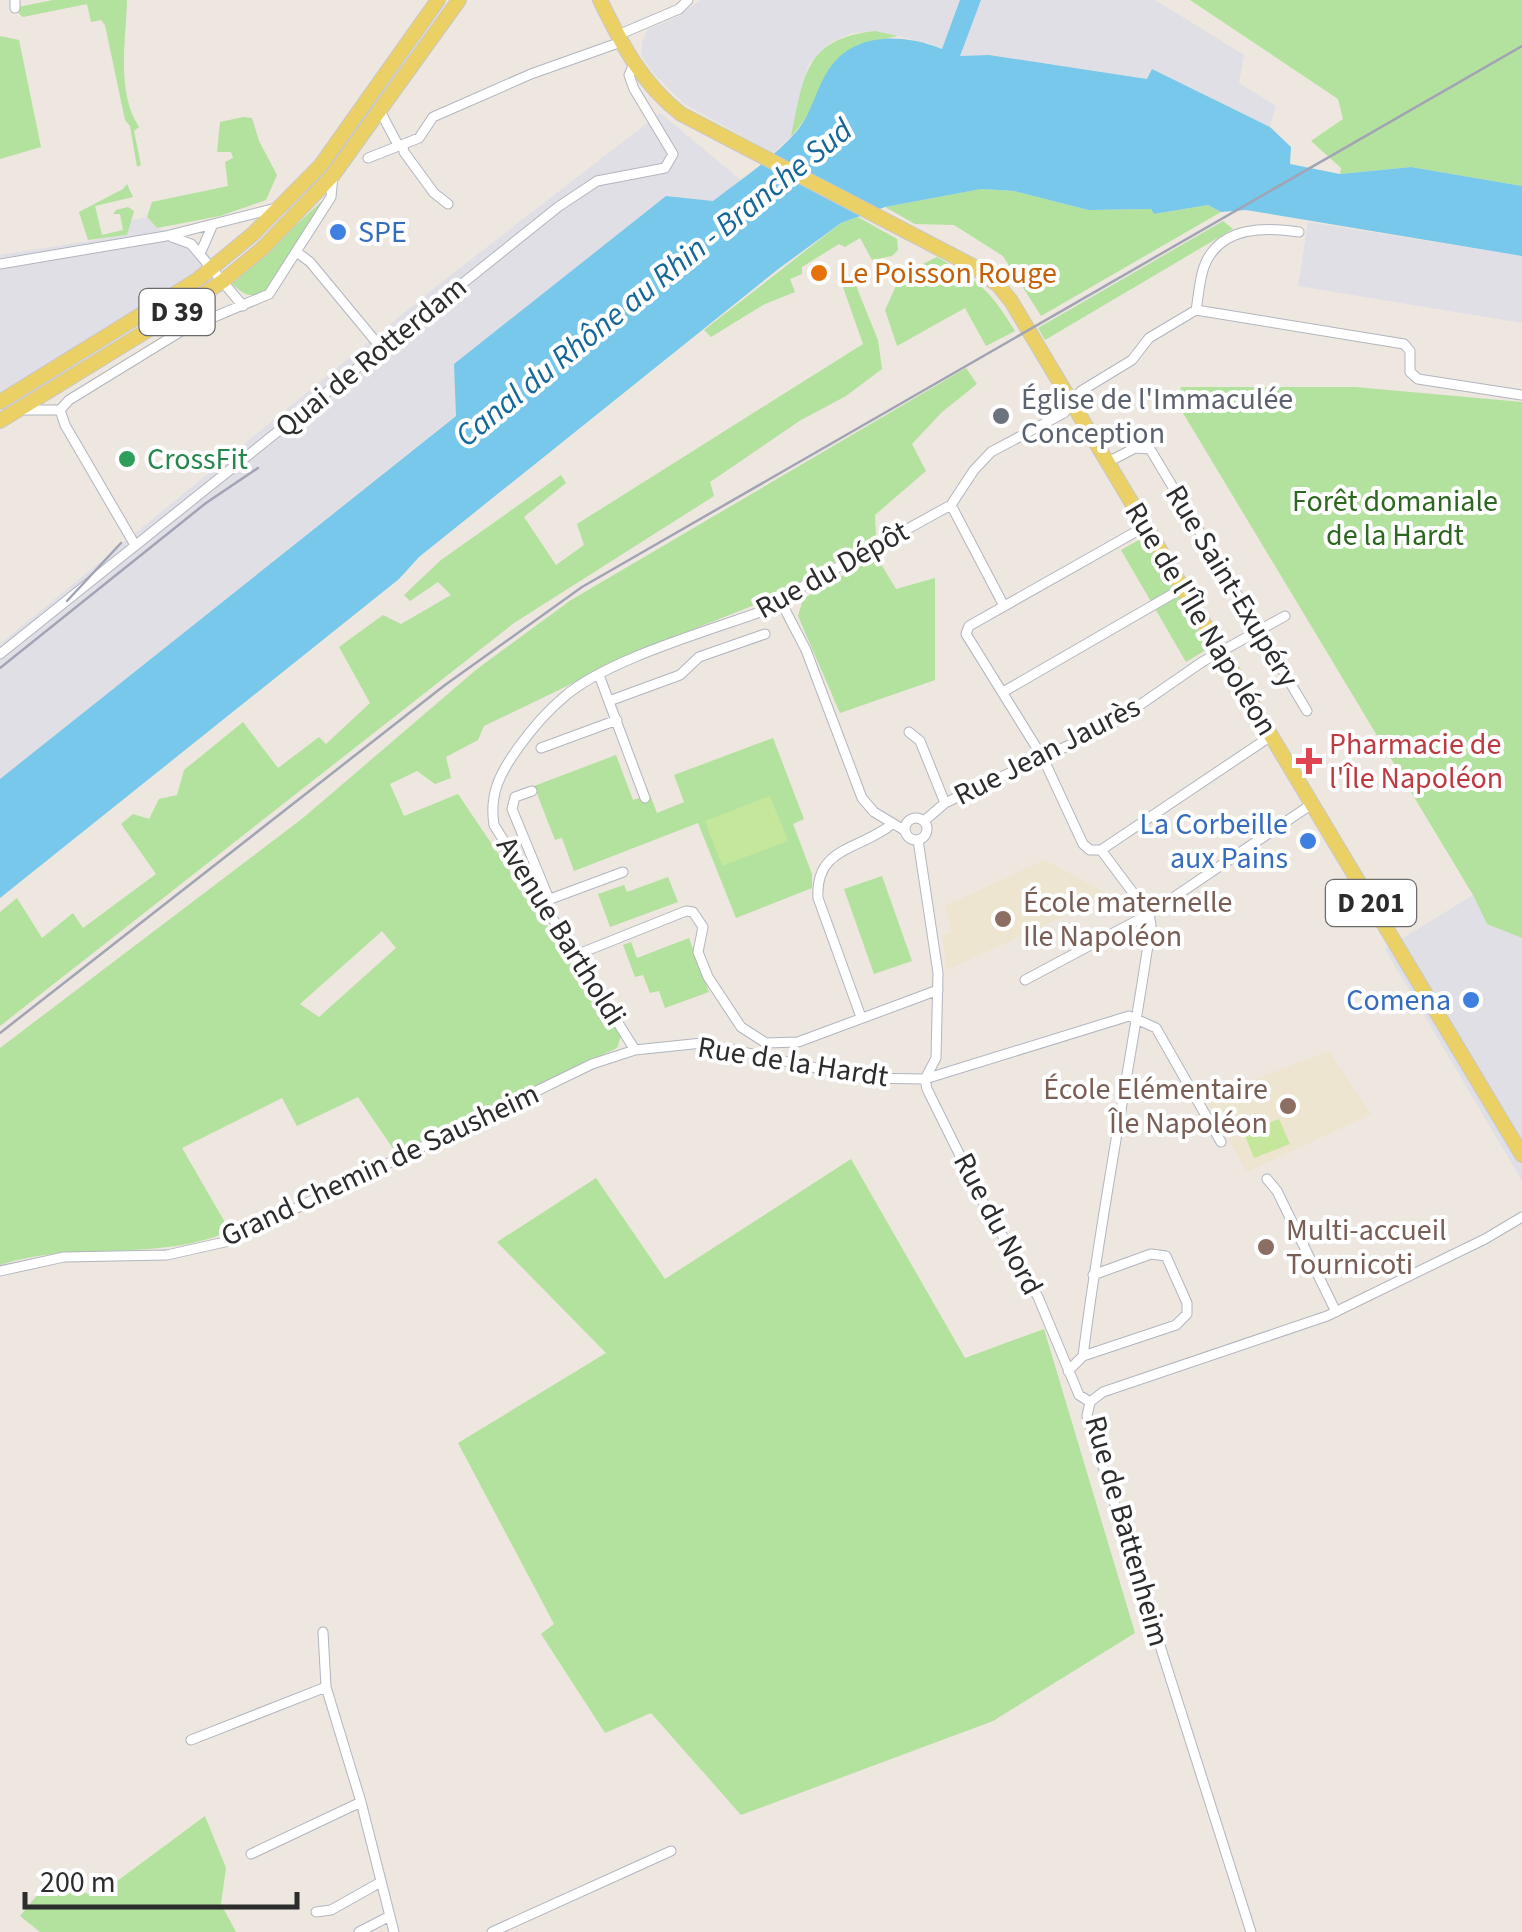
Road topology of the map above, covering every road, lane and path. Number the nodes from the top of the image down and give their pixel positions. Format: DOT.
graph roads {
  1 [pos="438,0"];
  2 [pos="459,0"];
  3 [pos="600,0"];
  4 [pos="688,0"];
  5 [pos="620,39"];
  6 [pos="634,64"];
  7 [pos="380,112"];
  8 [pos="400,145"];
  9 [pos="368,158"];
  10 [pos="333,175"];
  11 [pos="448,204"];
  12 [pos="283,206"];
  13 [pos="214,224"];
  14 [pos="1298,232"];
  15 [pos="166,236"];
  16 [pos="298,253"];
  17 [pos="200,254"];
  18 [pos="0,264"];
  19 [pos="212,269"];
  20 [pos="223,282"];
  21 [pos="243,306"];
  22 [pos="1196,310"];
  23 [pos="379,345"];
  24 [pos="1522,395"];
  25 [pos="0,402"];
  26 [pos="1072,402"];
  27 [pos="18,410"];
  28 [pos="60,410"];
  29 [pos="0,422"];
  30 [pos="1108,462"];
  31 [pos="950,505"];
  32 [pos="1146,526"];
  33 [pos="135,545"];
  34 [pos="1182,588"];
  35 [pos="782,604"];
  36 [pos="1004,606"];
  37 [pos="1285,616"];
  38 [pos="1259,629"];
  39 [pos="765,634"];
  40 [pos="1221,650"];
  41 [pos="0,654"];
  42 [pos="599,675"];
  43 [pos="1002,692"];
  44 [pos="609,701"];
  45 [pos="1307,711"];
  46 [pos="617,720"];
  47 [pos="909,732"];
  48 [pos="1271,736"];
  49 [pos="541,748"];
  50 [pos="1043,758"];
  51 [pos="532,790"];
  52 [pos="645,798"];
  53 [pos="945,803"];
  54 [pos="1312,804"];
  55 [pos="924,821"];
  56 [pos="892,824"];
  57 [pos="904,830"];
  58 [pos="524,838"];
  59 [pos="918,840"];
  60 [pos="506,845"];
  61 [pos="1102,850"];
  62 [pos="623,872"];
  63 [pos="546,901"];
  64 [pos="1149,914"];
  65 [pos="576,955"];
  66 [pos="1025,980"];
  67 [pos="938,990"];
  68 [pos="861,1017"];
  69 [pos="1136,1019"];
  70 [pos="635,1050"];
  71 [pos="936,1058"];
  72 [pos="951,1072"];
  73 [pos="925,1080"];
  74 [pos="1221,1142"];
  75 [pos="1522,1156"];
  76 [pos="1267,1180"];
  77 [pos="1522,1217"];
  78 [pos="0,1270"];
  79 [pos="1093,1274"];
  80 [pos="1336,1312"];
  81 [pos="1082,1356"];
  82 [pos="1068,1371"];
  83 [pos="1090,1402"];
  84 [pos="323,1632"];
  85 [pos="326,1687"];
  86 [pos="192,1740"];
  87 [pos="361,1802"];
  88 [pos="671,1852"];
  89 [pos="251,1854"];
  90 [pos="381,1882"];
  91 [pos="316,1912"];
  92 [pos="390,1916"];
  93 [pos="359,1932"];
  94 [pos="394,1932"];
  95 [pos="492,1932"];
  96 [pos="1251,1932"];
  1 -- 12 [label="main road, D 39"];
  2 -- 7 [label="main road, D 39"];
  3 -- 5 [label="main road, D 201"];
  4 -- 5 [label="street"];
  5 -- 6 [label="main road, D 201"];
  5 -- 8 [label="street"];
  6 -- 23 [label="street, Quai de Rotterdam"];
  6 -- 26 [label="main road, Rue de l'Île Napoléon / D 201"];
  7 -- 8 [label="street"];
  7 -- 10 [label="main road, D 39"];
  8 -- 9 [label="street"];
  8 -- 11 [label="street"];
  10 -- 16 [label="street"];
  10 -- 20 [label="main road, D 39"];
  12 -- 13 [label="street"];
  12 -- 19 [label="main road, D 39"];
  13 -- 15 [label="street"];
  13 -- 17 [label="street"];
  14 -- 22 [label="street"];
  15 -- 17 [label="street"];
  15 -- 18 [label="street"];
  16 -- 21 [label="street"];
  16 -- 23 [label="street"];
  17 -- 19 [label="street"];
  19 -- 20 [label="street"];
  19 -- 25 [label="main road, D 39"];
  20 -- 21 [label="street"];
  20 -- 27 [label="main road, D 39"];
  21 -- 28 [label="street"];
  22 -- 24 [label="street"];
  22 -- 26 [label="street"];
  23 -- 33 [label="street, Quai de Rotterdam"];
  26 -- 30 [label="main road, Rue de l'Île Napoléon / D 201"];
  26 -- 31 [label="street"];
  27 -- 28 [label="street"];
  27 -- 29 [label="main road, D 39"];
  28 -- 33 [label="street"];
  30 -- 32 [label="main road, Rue de l'Île Napoléon / D 201"];
  30 -- 38 [label="street, Rue Saint-Exupéry"];
  31 -- 35 [label="street, Rue du Dépôt"];
  31 -- 36 [label="street"];
  32 -- 34 [label="main road, Rue de l'Île Napoléon / D 201"];
  32 -- 36 [label="street"];
  33 -- 41 [label="street, Quai de Rotterdam"];
  34 -- 40 [label="main road, Rue de l'Île Napoléon / D 201"];
  34 -- 43 [label="street"];
  35 -- 42 [label="street, Rue du Dépôt"];
  35 -- 56 [label="street"];
  36 -- 43 [label="street"];
  37 -- 38 [label="street, Rue Jean Jaurès"];
  38 -- 40 [label="street, Rue Jean Jaurès"];
  38 -- 45 [label="street, Rue Saint-Exupéry"];
  39 -- 44 [label="street"];
  40 -- 48 [label="main road, Rue de l'Île Napoléon / D 201"];
  40 -- 50 [label="street, Rue Jean Jaurès"];
  42 -- 44 [label="street"];
  42 -- 60 [label="street, Avenue Bartholdi"];
  43 -- 50 [label="street"];
  44 -- 46 [label="street"];
  46 -- 49 [label="street"];
  46 -- 52 [label="street"];
  47 -- 53 [label="street"];
  48 -- 54 [label="main road, Rue de l'Île Napoléon / D 201"];
  48 -- 61 [label="street"];
  50 -- 53 [label="street, Rue Jean Jaurès"];
  50 -- 61 [label="street"];
  51 -- 58 [label="street"];
  53 -- 55 [label="street, Rue Jean Jaurès"];
  54 -- 64 [label="street"];
  54 -- 75 [label="main road, Rue de l'Île Napoléon / D 201"];
  55 -- 57 [label="street"];
  55 -- 59 [label="street"];
  56 -- 57 [label="street"];
  56 -- 68 [label="street"];
  57 -- 59 [label="street"];
  58 -- 60 [label="street"];
  58 -- 63 [label="street"];
  59 -- 67 [label="street"];
  60 -- 63 [label="street, Avenue Bartholdi"];
  61 -- 64 [label="street"];
  62 -- 63 [label="street"];
  63 -- 65 [label="street, Avenue Bartholdi"];
  64 -- 66 [label="street"];
  64 -- 69 [label="street"];
  65 -- 68 [label="street"];
  65 -- 70 [label="street, Avenue Bartholdi"];
  67 -- 68 [label="street"];
  67 -- 71 [label="street"];
  69 -- 72 [label="street, Rue de la Hardt"];
  69 -- 74 [label="street"];
  69 -- 79 [label="street"];
  70 -- 73 [label="street, Rue de la Hardt"];
  70 -- 78 [label="street, Grand Chemin de Sausheim"];
  71 -- 72 [label="street"];
  71 -- 73 [label="street"];
  72 -- 73 [label="street, Rue de la Hardt"];
  73 -- 82 [label="street, Rue du Nord"];
  76 -- 80 [label="street"];
  77 -- 80 [label="street"];
  79 -- 81 [label="street"];
  79 -- 81 [label="street"];
  80 -- 83 [label="street"];
  81 -- 82 [label="street"];
  82 -- 83 [label="street, Rue de Battenheim"];
  83 -- 96 [label="street, Rue de Battenheim"];
  84 -- 85 [label="street"];
  85 -- 86 [label="street"];
  85 -- 87 [label="street"];
  87 -- 89 [label="street"];
  87 -- 90 [label="street"];
  88 -- 95 [label="street"];
  90 -- 91 [label="street"];
  90 -- 92 [label="street"];
  92 -- 93 [label="street"];
  92 -- 94 [label="street"];
}
